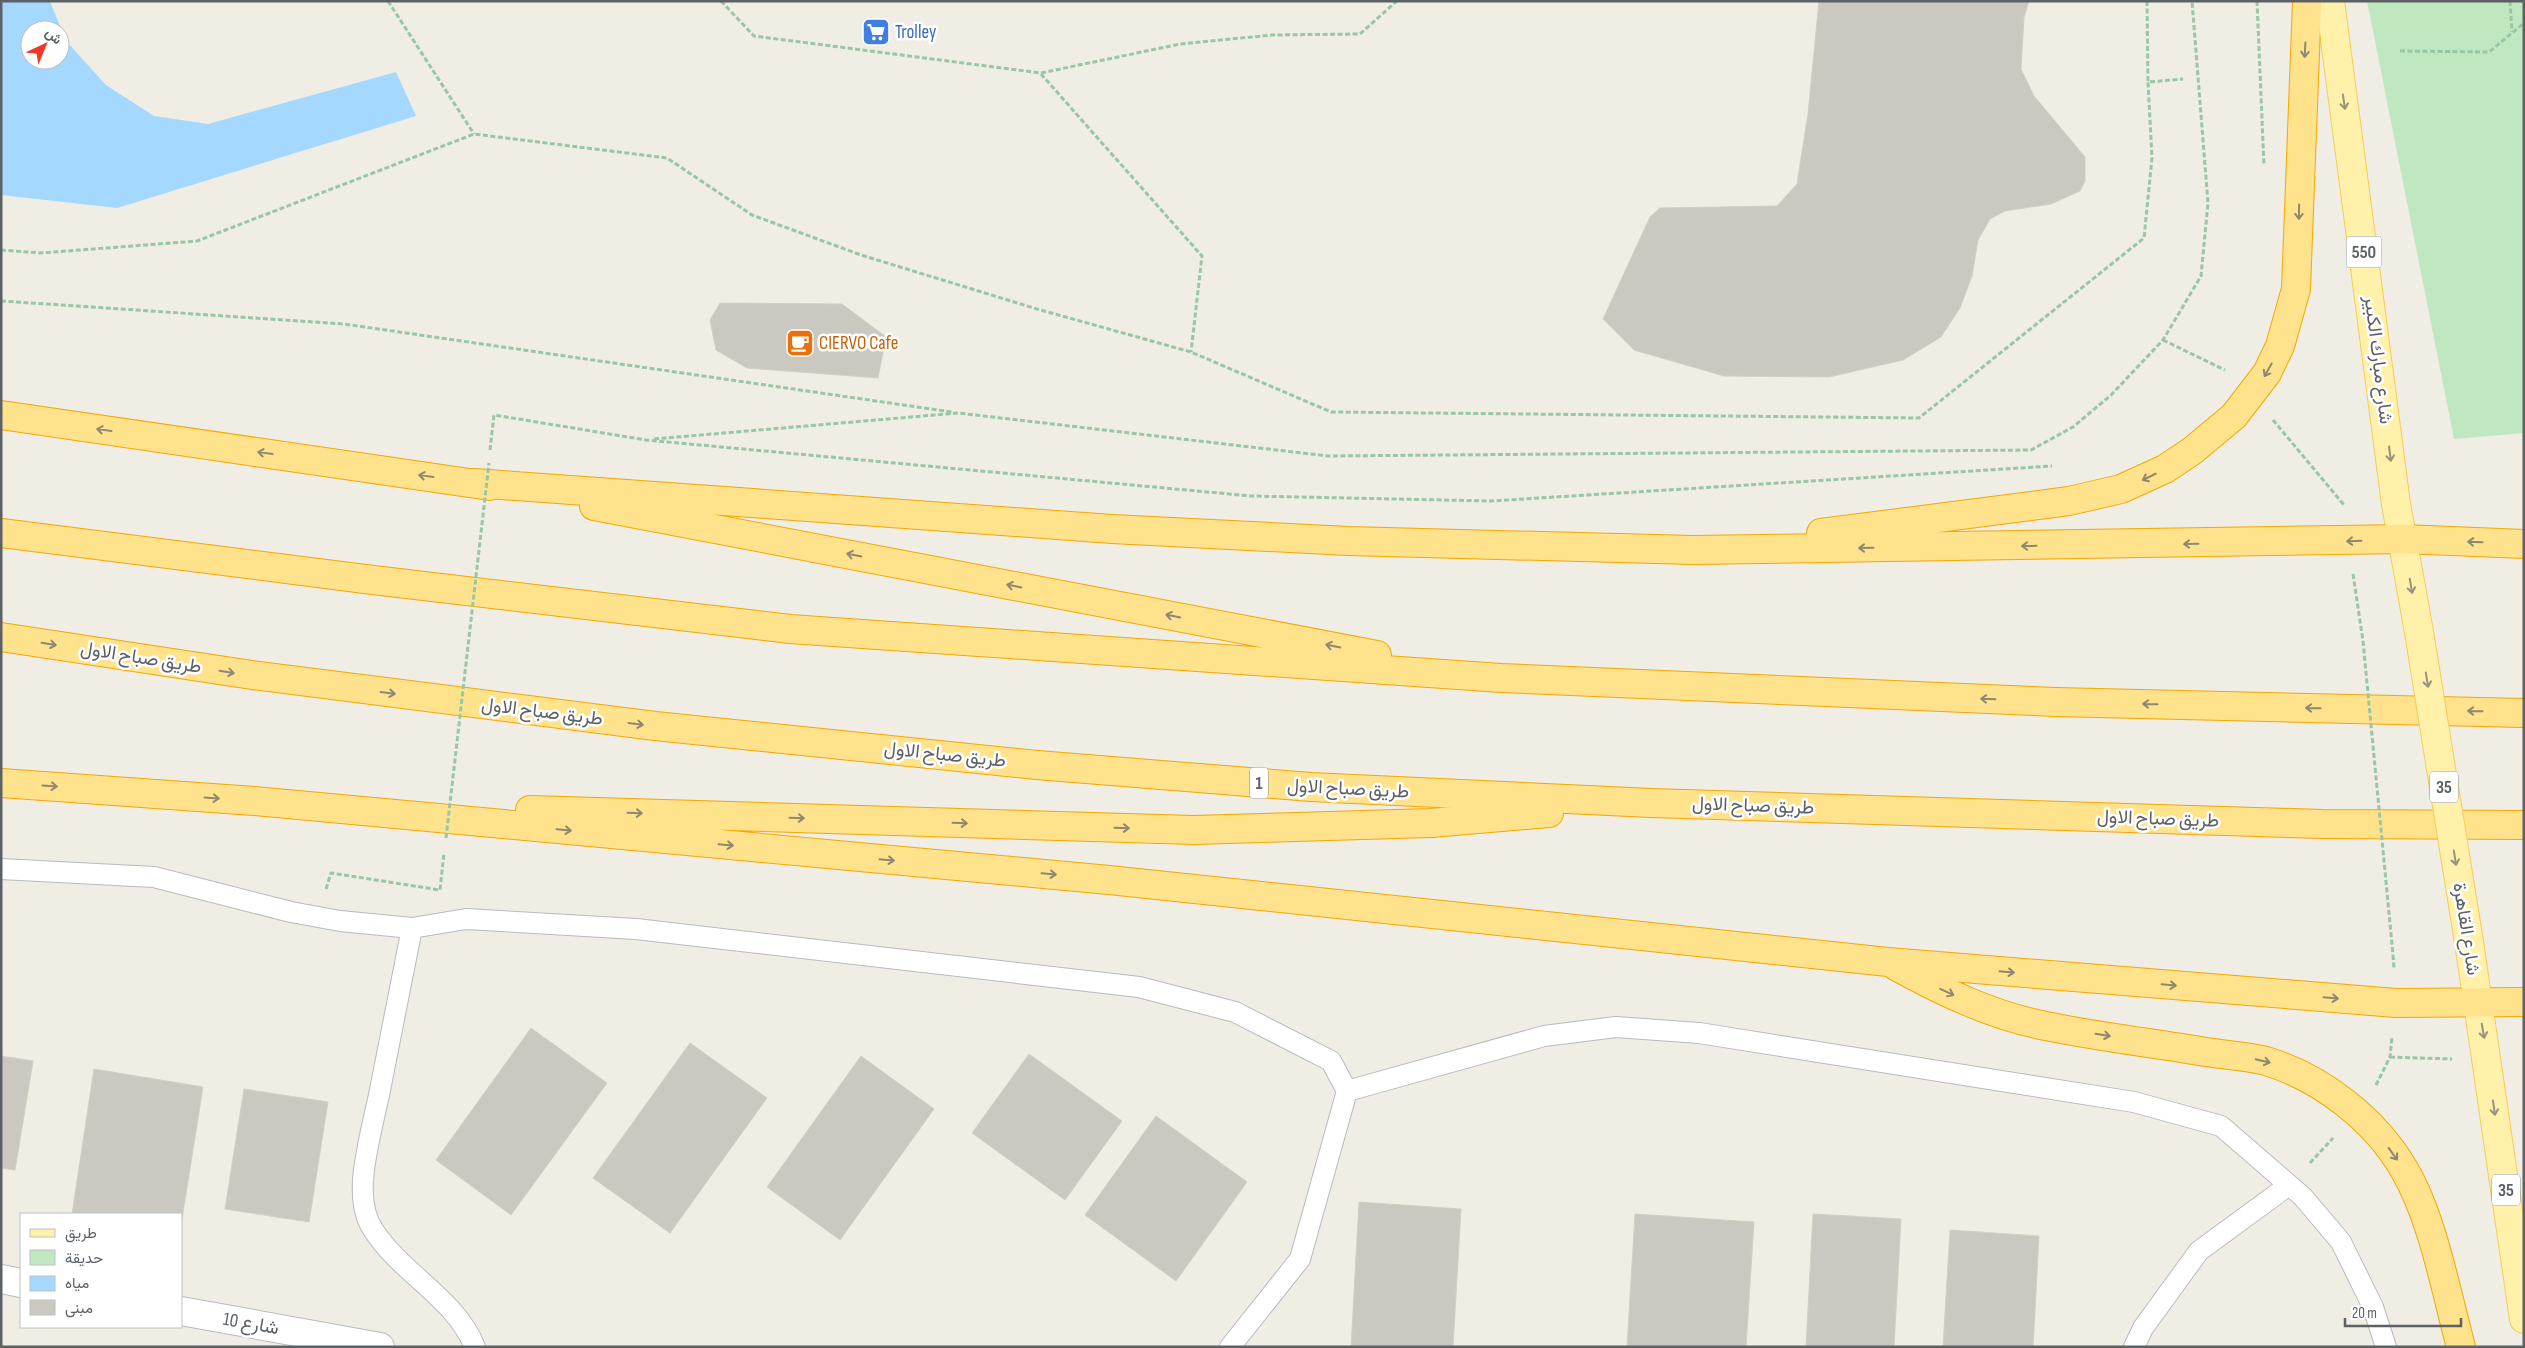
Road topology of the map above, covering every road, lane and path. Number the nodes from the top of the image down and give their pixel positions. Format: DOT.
graph roads {
  1 [pos="388,1"];
  2 [pos="721,1"];
  3 [pos="1397,1"];
  4 [pos="2147,1"];
  5 [pos="2192,1"];
  6 [pos="2257,1"];
  7 [pos="2307,1"];
  8 [pos="2330,1"];
  9 [pos="2510,1"];
  10 [pos="2524,23"];
  11 [pos="2512,32"];
  12 [pos="2400,51"];
  13 [pos="1041,73"];
  14 [pos="2183,79"];
  15 [pos="2148,82"];
  16 [pos="474,134"];
  17 [pos="2264,167"];
  18 [pos="1,250"];
  19 [pos="1,301"];
  20 [pos="2163,340"];
  21 [pos="1191,352"];
  22 [pos="2222,378"];
  23 [pos="2252,395"];
  24 [pos="958,413"];
  25 [pos="1,415"];
  26 [pos="646,440"];
  27 [pos="2055,466"];
  28 [pos="481,473"];
  29 [pos="1,533"];
  30 [pos="2403,540"];
  31 [pos="2348,542"];
  32 [pos="2524,544"];
  33 [pos="1693,550"];
  34 [pos="2419,632"];
  35 [pos="1,637"];
  36 [pos="1501,678"];
  37 [pos="2524,712"];
  38 [pos="1,783"];
  39 [pos="254,802"];
  40 [pos="1651,803"];
  41 [pos="2524,825"];
  42 [pos="1,869"];
  43 [pos="440,890"];
  44 [pos="412,928"];
  45 [pos="2393,955"];
  46 [pos="1888,962"];
  47 [pos="2524,1002"];
  48 [pos="2396,1003"];
  49 [pos="2478,1003"];
  50 [pos="2390,1057"];
  51 [pos="2488,1060"];
  52 [pos="1347,1091"];
  53 [pos="2357,1113"];
  54 [pos="2289,1185"];
  55 [pos="1,1279"];
  56 [pos="20,1283"];
  57 [pos="182,1311"];
  58 [pos="2524,1319"];
  59 [pos="380,1347"];
  60 [pos="475,1347"];
  61 [pos="1230,1347"];
  62 [pos="2134,1347"];
  63 [pos="2386,1347"];
  64 [pos="2461,1347"];
  1 -- 16 [label="path"];
  2 -- 13 [label="path"];
  3 -- 13 [label="path"];
  4 -- 15 [label="path"];
  5 -- 20 [label="path"];
  6 -- 17 [label="path"];
  7 -- 23 [label="highway, one-way"];
  8 -- 30 [label="main road, شارع مبارك الكبير / 550, one-way"];
  9 -- 11 [label="path"];
  10 -- 11 [label="path"];
  11 -- 12 [label="path"];
  13 -- 21 [label="path"];
  14 -- 15 [label="path"];
  15 -- 21 [label="path"];
  16 -- 18 [label="path"];
  16 -- 21 [label="path"];
  19 -- 24 [label="path"];
  20 -- 22 [label="path"];
  20 -- 24 [label="path"];
  23 -- 31 [label="path"];
  23 -- 33 [label="highway, one-way"];
  24 -- 26 [label="path"];
  28 -- 25 [label="highway, one-way"];
  26 -- 27 [label="path"];
  26 -- 28 [label="path"];
  28 -- 33 [label="highway"];
  36 -- 28 [label="highway, one-way"];
  28 -- 43 [label="path, bridge"];
  29 -- 36 [label="highway"];
  30 -- 31 [label="highway, one-way"];
  32 -- 30 [label="highway, one-way"];
  30 -- 34 [label="main road, شارع القاهرة / 550, one-way"];
  31 -- 33 [label="highway, one-way"];
  31 -- 45 [label="path, bridge"];
  34 -- 49 [label="main road, شارع القاهرة / 35, one-way, bridge"];
  35 -- 40 [label="highway, طريق صباح الاول / 1, one-way"];
  37 -- 36 [label="highway, one-way"];
  38 -- 39 [label="highway, one-way"];
  39 -- 40 [label="highway, one-way"];
  39 -- 46 [label="highway, one-way"];
  40 -- 41 [label="highway, طريق صباح الاول / 1"];
  42 -- 44 [label="lane"];
  44 -- 52 [label="lane"];
  44 -- 60 [label="lane"];
  46 -- 48 [label="highway, one-way"];
  46 -- 53 [label="highway, one-way"];
  47 -- 49 [label="highway"];
  48 -- 49 [label="highway"];
  48 -- 50 [label="path"];
  49 -- 51 [label="main road, شارع القاهرة / 35, one-way"];
  50 -- 51 [label="path"];
  50 -- 53 [label="path"];
  51 -- 58 [label="main road, شارع القاهرة / 35, one-way"];
  52 -- 54 [label="lane"];
  52 -- 61 [label="lane"];
  53 -- 54 [label="path"];
  53 -- 64 [label="highway, one-way"];
  54 -- 62 [label="lane"];
  54 -- 63 [label="lane"];
  55 -- 56 [label="street"];
  57 -- 59 [label="street, شارع 10"];
}
